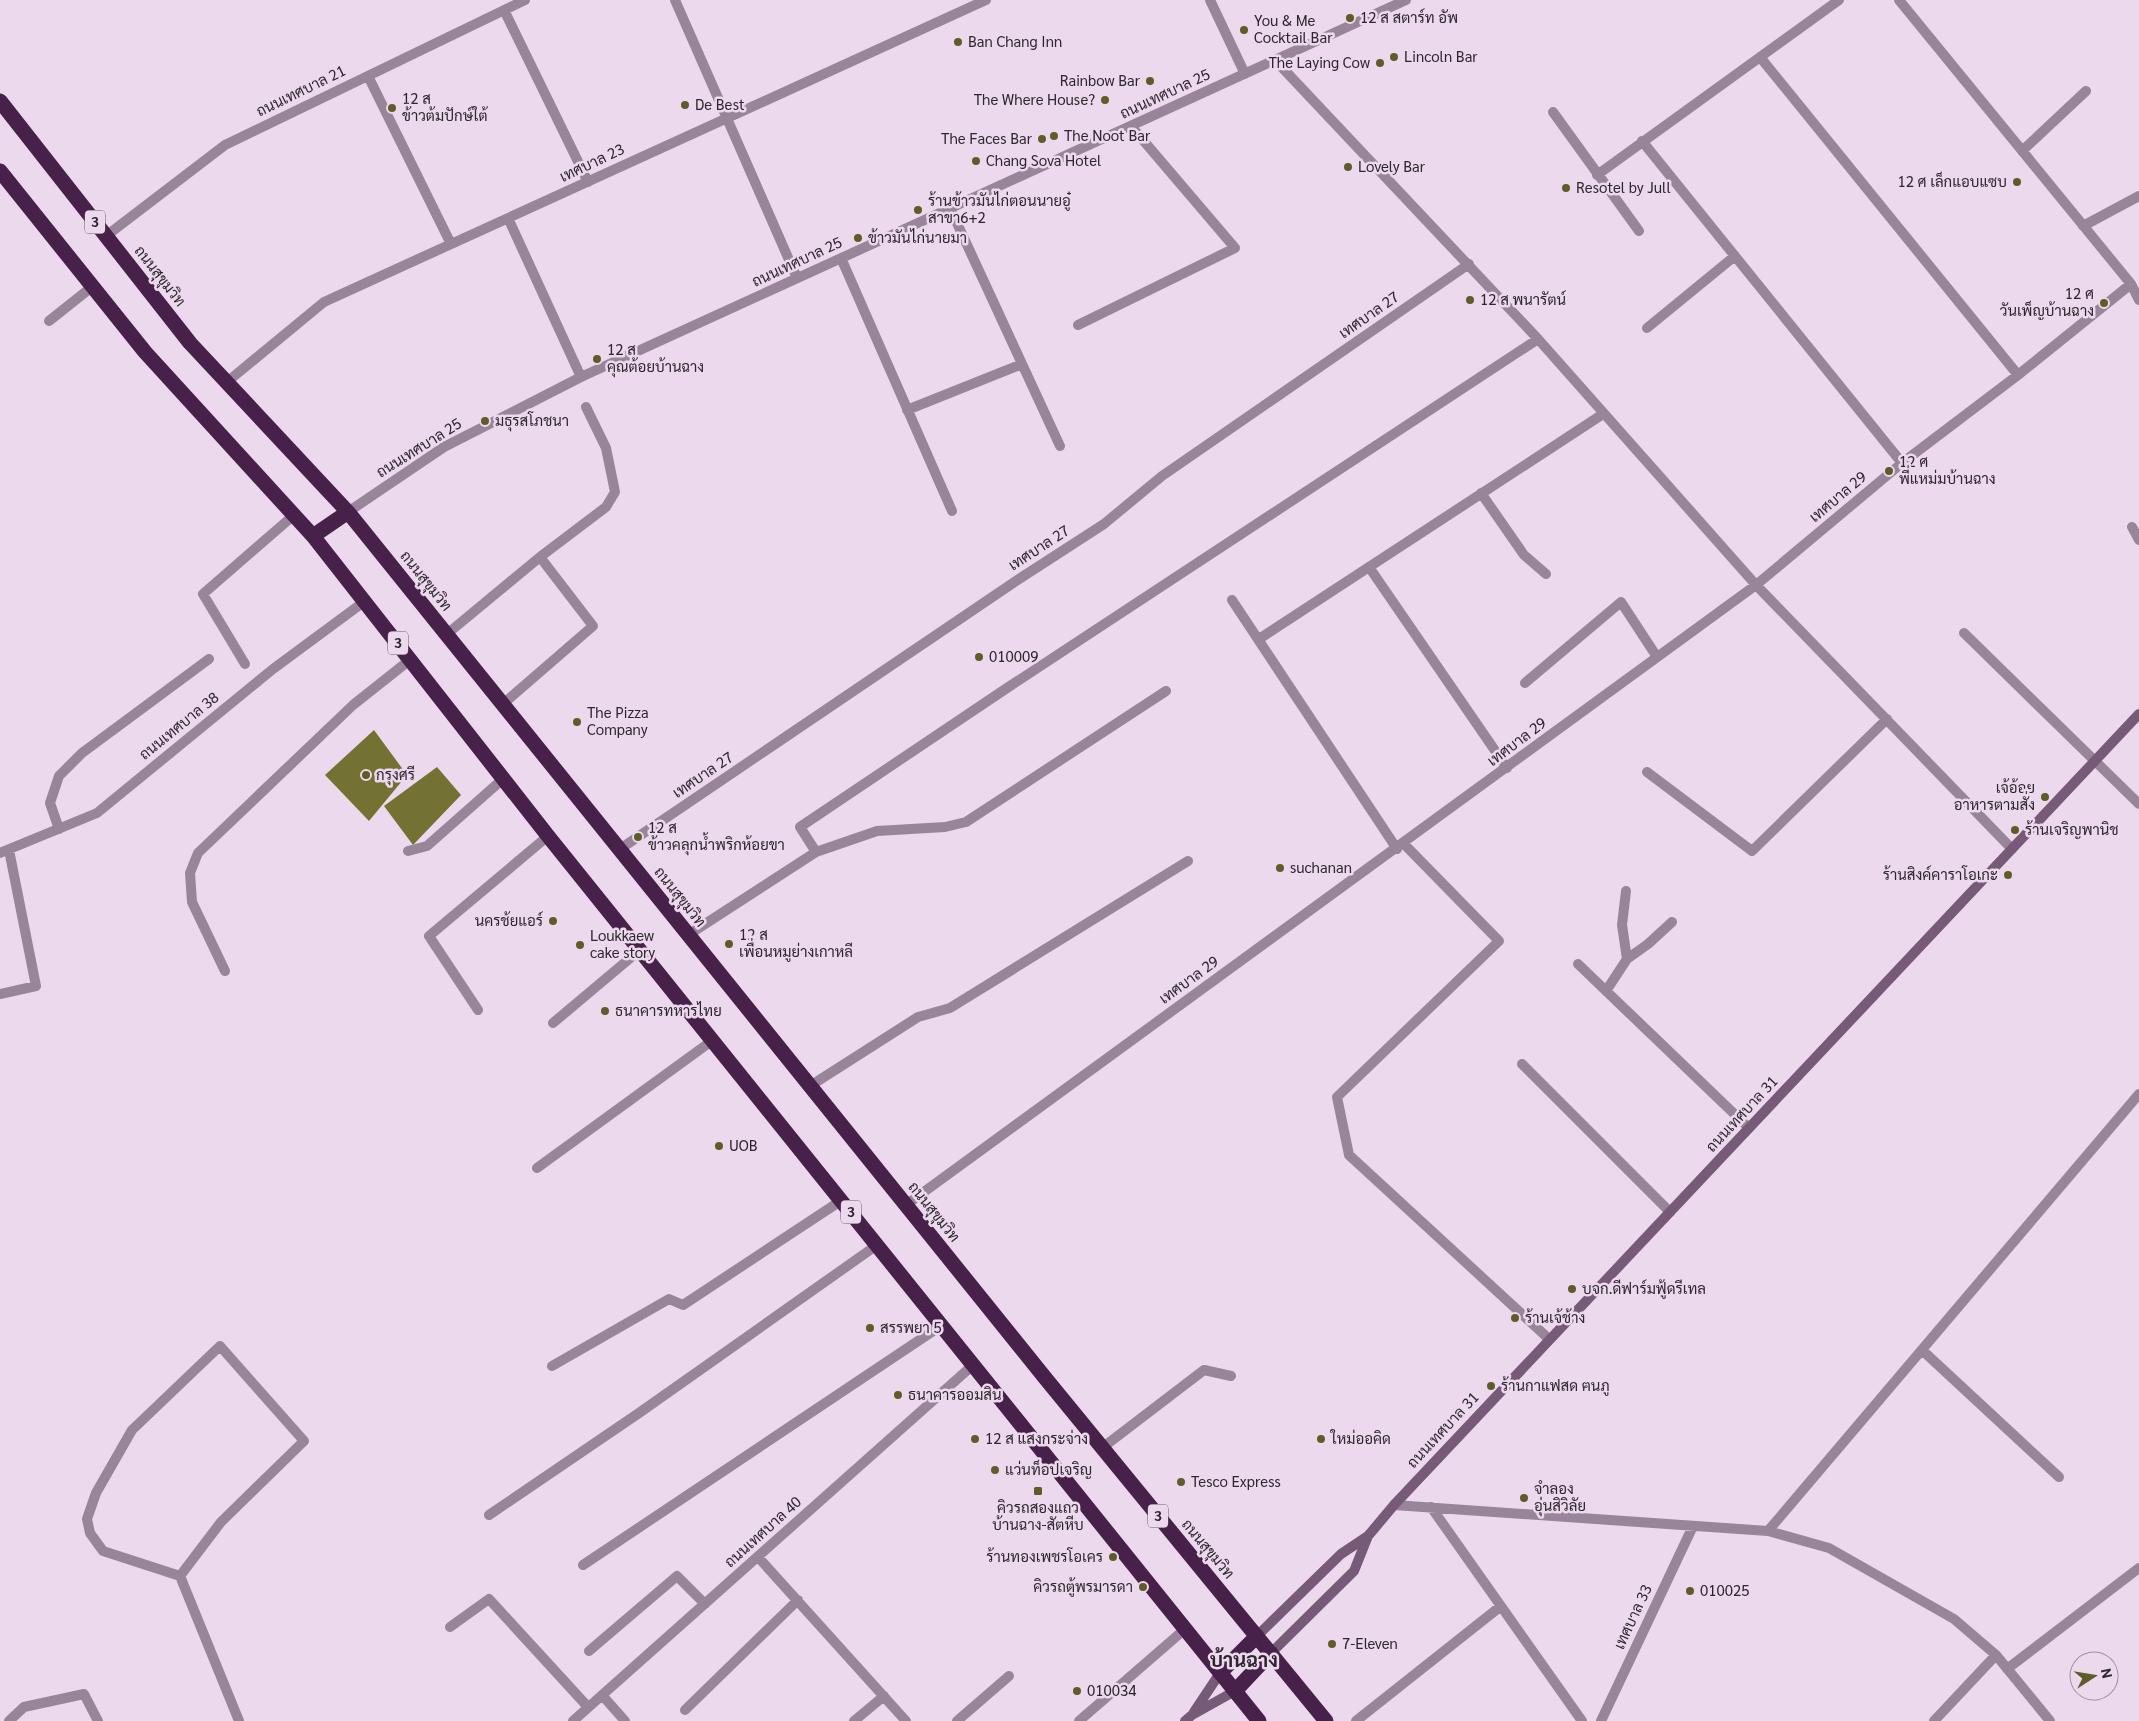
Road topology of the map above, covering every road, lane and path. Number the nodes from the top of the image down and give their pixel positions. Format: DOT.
graph roads {
  1 [pos="525,0"];
  2 [pos="675,0"];
  3 [pos="986,0"];
  4 [pos="1210,0"];
  5 [pos="1406,0"];
  6 [pos="1839,0"];
  7 [pos="1899,0"];
  8 [pos="504,10"];
  9 [pos="1760,57"];
  10 [pos="1276,60"];
  11 [pos="1244,74"];
  12 [pos="368,76"];
  13 [pos="2086,91"];
  14 [pos="0,101"];
  15 [pos="1553,112"];
  16 [pos="728,118"];
  17 [pos="1131,126"];
  18 [pos="1642,141"];
  19 [pos="2022,151"];
  20 [pos="0,171"];
  21 [pos="1597,175"];
  22 [pos="588,182"];
  23 [pos="2139,196"];
  24 [pos="950,208"];
  25 [pos="508,218"];
  26 [pos="2083,226"];
  27 [pos="1639,231"];
  28 [pos="106,236"];
  29 [pos="451,244"];
  30 [pos="1735,256"];
  31 [pos="841,258"];
  32 [pos="1468,264"];
  33 [pos="797,278"];
  34 [pos="2131,284"];
  35 [pos="93,286"];
  36 [pos="2139,300"];
  37 [pos="49,322"];
  38 [pos="1078,325"];
  39 [pos="1646,328"];
  40 [pos="1538,339"];
  41 [pos="1022,364"];
  42 [pos="2018,375"];
  43 [pos="580,377"];
  44 [pos="227,382"];
  45 [pos="586,408"];
  46 [pos="907,410"];
  47 [pos="1603,414"];
  48 [pos="1060,446"];
  49 [pos="1902,463"];
  50 [pos="1481,494"];
  51 [pos="952,511"];
  52 [pos="348,512"];
  53 [pos="294,515"];
  54 [pos="2132,527"];
  55 [pos="313,536"];
  56 [pos="2139,540"];
  57 [pos="540,557"];
  58 [pos="1369,567"];
  59 [pos="1546,574"];
  60 [pos="1756,585"];
  61 [pos="1232,600"];
  62 [pos="365,601"];
  63 [pos="1964,632"];
  64 [pos="447,634"];
  65 [pos="1259,639"];
  66 [pos="1656,657"];
  67 [pos="209,659"];
  68 [pos="411,659"];
  69 [pos="245,664"];
  70 [pos="1525,683"];
  71 [pos="1166,691"];
  72 [pos="503,704"];
  73 [pos="2139,714"];
  74 [pos="1887,719"];
  75 [pos="2095,761"];
  76 [pos="1507,768"];
  77 [pos="1647,772"];
  78 [pos="504,778"];
  79 [pos="2139,804"];
  80 [pos="59,830"];
  81 [pos="548,836"];
  82 [pos="1400,846"];
  83 [pos="620,849"];
  84 [pos="2012,849"];
  85 [pos="5,852"];
  86 [pos="408,852"];
  87 [pos="816,852"];
  88 [pos="1188,861"];
  89 [pos="1626,891"];
  90 [pos="1672,922"];
  91 [pos="688,935"];
  92 [pos="640,949"];
  93 [pos="1626,959"];
  94 [pos="1578,964"];
  95 [pos="225,971"];
  96 [pos="1606,991"];
  97 [pos="0,994"];
  98 [pos="478,1010"];
  99 [pos="553,1023"];
  100 [pos="714,1040"];
  101 [pos="1522,1064"];
  102 [pos="810,1086"];
  103 [pos="2139,1094"];
  104 [pos="1749,1128"];
  105 [pos="538,1168"];
  106 [pos="842,1200"];
  107 [pos="906,1206"];
  108 [pos="1670,1212"];
  109 [pos="877,1245"];
  110 [pos="942,1325"];
  111 [pos="1549,1339"];
  112 [pos="1922,1350"];
  113 [pos="974,1365"];
  114 [pos="552,1366"];
  115 [pos="1231,1376"];
  116 [pos="1102,1448"];
  117 [pos="2059,1477"];
  118 [pos="1394,1505"];
  119 [pos="1431,1507"];
  120 [pos="489,1515"];
  121 [pos="1693,1526"];
  122 [pos="1768,1531"];
  123 [pos="1368,1536"];
  124 [pos="758,1557"];
  125 [pos="583,1565"];
  126 [pos="2139,1568"];
  127 [pos="180,1576"];
  128 [pos="798,1600"];
  129 [pos="705,1604"];
  130 [pos="1501,1606"];
  131 [pos="450,1627"];
  132 [pos="1185,1629"];
  133 [pos="1257,1636"];
  134 [pos="589,1651"];
  135 [pos="1271,1652"];
  136 [pos="1996,1655"];
  137 [pos="2007,1669"];
  138 [pos="1220,1673"];
  139 [pos="1009,1676"];
  140 [pos="1235,1691"];
  141 [pos="602,1695"];
  142 [pos="884,1696"];
  143 [pos="588,1707"];
  144 [pos="684,1710"];
  145 [pos="1188,1718"];
  146 [pos="9,1721"];
  147 [pos="98,1721"];
  148 [pos="239,1721"];
  149 [pos="573,1721"];
  150 [pos="625,1721"];
  151 [pos="854,1721"];
  152 [pos="906,1721"];
  153 [pos="957,1721"];
  154 [pos="1079,1721"];
  155 [pos="1259,1721"];
  156 [pos="1326,1721"];
  157 [pos="1356,1721"];
  158 [pos="1582,1721"];
  159 [pos="1601,1721"];
  160 [pos="1934,1721"];
  161 [pos="2050,1721"];
  1 -- 8 [label="street, ถนนเทศบาล 21"];
  2 -- 16 [label="street"];
  3 -- 16 [label="street, เทศบาล 23"];
  4 -- 11 [label="street"];
  5 -- 10 [label="street, ถนนเทศบาล 25"];
  6 -- 9 [label="street"];
  7 -- 19 [label="street"];
  8 -- 12 [label="street, ถนนเทศบาล 21"];
  8 -- 22 [label="street"];
  9 -- 18 [label="street"];
  9 -- 42 [label="street"];
  10 -- 11 [label="street, ถนนเทศบาล 25"];
  10 -- 32 [label="street"];
  11 -- 17 [label="street, ถนนเทศบาล 25"];
  12 -- 28 [label="street, ถนนเทศบาล 21"];
  12 -- 29 [label="street"];
  13 -- 19 [label="street"];
  14 -- 28 [label="highway, ถนนสุขุมวิท / 3"];
  15 -- 21 [label="street"];
  16 -- 22 [label="street, เทศบาล 23"];
  16 -- 33 [label="street"];
  17 -- 24 [label="street, ถนนเทศบาล 25"];
  17 -- 38 [label="street"];
  18 -- 21 [label="street"];
  18 -- 30 [label="street"];
  19 -- 26 [label="street"];
  20 -- 35 [label="highway, 3"];
  21 -- 27 [label="street"];
  22 -- 25 [label="street, เทศบาล 23"];
  23 -- 26 [label="street"];
  24 -- 31 [label="street, ถนนเทศบาล 25"];
  24 -- 41 [label="street"];
  25 -- 29 [label="street, เทศบาล 23"];
  25 -- 43 [label="street"];
  26 -- 34 [label="street"];
  28 -- 44 [label="highway, ถนนสุขุมวิท / 3"];
  29 -- 44 [label="street, เทศบาล 23"];
  30 -- 39 [label="street"];
  30 -- 49 [label="street"];
  31 -- 33 [label="street, ถนนเทศบาล 25"];
  31 -- 46 [label="street"];
  32 -- 40 [label="street"];
  32 -- 83 [label="street, เทศบาล 27"];
  33 -- 43 [label="street, ถนนเทศบาล 25"];
  34 -- 36 [label="street"];
  34 -- 42 [label="street, เทศบาล 29"];
  35 -- 37 [label="street"];
  35 -- 53 [label="highway, 3"];
  40 -- 47 [label="street"];
  40 -- 87 [label="street"];
  41 -- 46 [label="street"];
  41 -- 48 [label="street"];
  42 -- 49 [label="street, เทศบาล 29"];
  43 -- 52 [label="street, ถนนเทศบาล 25"];
  44 -- 52 [label="highway, ถนนสุขุมวิท / 3"];
  45 -- 57 [label="street"];
  46 -- 51 [label="street"];
  47 -- 50 [label="street"];
  47 -- 60 [label="street"];
  49 -- 60 [label="street, เทศบาล 29"];
  50 -- 58 [label="street"];
  50 -- 59 [label="street"];
  52 -- 55 [label="highway"];
  52 -- 64 [label="highway, ถนนสุขุมวิท / 3"];
  53 -- 55 [label="highway, 3"];
  53 -- 69 [label="street"];
  54 -- 56 [label="street"];
  55 -- 62 [label="highway, 3"];
  57 -- 64 [label="street"];
  57 -- 72 [label="street"];
  58 -- 65 [label="street"];
  58 -- 76 [label="street"];
  60 -- 66 [label="street, เทศบาล 29"];
  60 -- 74 [label="street"];
  61 -- 65 [label="street"];
  62 -- 68 [label="highway, 3"];
  62 -- 80 [label="street, ถนนเทศบาล 38"];
  63 -- 75 [label="street"];
  64 -- 72 [label="highway, ถนนสุขุมวิท / 3"];
  65 -- 82 [label="street"];
  66 -- 70 [label="street"];
  66 -- 76 [label="street, เทศบาล 29"];
  67 -- 80 [label="street"];
  68 -- 78 [label="highway, 3"];
  68 -- 95 [label="street"];
  71 -- 87 [label="street"];
  72 -- 83 [label="highway, ถนนสุขุมวิท / 3"];
  73 -- 75 [label="main road, ถนนเทศบาล 31"];
  74 -- 77 [label="street"];
  74 -- 84 [label="street"];
  75 -- 79 [label="street"];
  75 -- 84 [label="main road, ถนนเทศบาล 31"];
  76 -- 82 [label="street, เทศบาล 29"];
  78 -- 81 [label="highway, 3"];
  78 -- 86 [label="street"];
  80 -- 85 [label="street, ถนนเทศบาล 38"];
  81 -- 92 [label="highway, 3"];
  81 -- 98 [label="street"];
  82 -- 107 [label="street, เทศบาล 29"];
  82 -- 111 [label="street"];
  83 -- 91 [label="highway, ถนนสุขุมวิท / 3"];
  84 -- 104 [label="main road, ถนนเทศบาล 31"];
  85 -- 97 [label="street"];
  87 -- 91 [label="street"];
  88 -- 102 [label="street"];
  89 -- 93 [label="street"];
  90 -- 93 [label="street"];
  91 -- 102 [label="highway, ถนนสุขุมวิท / 3"];
  92 -- 99 [label="street"];
  92 -- 100 [label="highway, 3"];
  93 -- 96 [label="street"];
  94 -- 96 [label="street"];
  96 -- 104 [label="street"];
  100 -- 105 [label="street"];
  100 -- 106 [label="highway, 3"];
  101 -- 108 [label="street"];
  102 -- 107 [label="highway, ถนนสุขุมวิท / 3"];
  103 -- 112 [label="street"];
  104 -- 108 [label="main road, ถนนเทศบาล 31"];
  106 -- 109 [label="highway, 3"];
  106 -- 114 [label="street"];
  107 -- 116 [label="highway, ถนนสุขุมวิท / 3"];
  108 -- 111 [label="main road, ถนนเทศบาล 31"];
  109 -- 110 [label="highway, 3"];
  109 -- 120 [label="street"];
  110 -- 113 [label="highway, 3"];
  110 -- 125 [label="street"];
  111 -- 118 [label="main road, ถนนเทศบาล 31"];
  112 -- 117 [label="street"];
  112 -- 122 [label="street"];
  113 -- 124 [label="street, ถนนเทศบาล 40"];
  113 -- 132 [label="highway, 3"];
  115 -- 116 [label="street"];
  116 -- 133 [label="highway, ถนนสุขุมวิท / 3"];
  118 -- 119 [label="street"];
  118 -- 123 [label="main road, ถนนเทศบาล 31"];
  119 -- 121 [label="street"];
  119 -- 130 [label="street"];
  121 -- 122 [label="street"];
  121 -- 159 [label="street, เทศบาล 33"];
  122 -- 136 [label="street"];
  123 -- 133 [label="main road, ถนนเทศบาล 31"];
  123 -- 135 [label="main road, ถนนเทศบาล 31"];
  124 -- 128 [label="street"];
  124 -- 129 [label="street, ถนนเทศบาล 40"];
  126 -- 137 [label="street"];
  127 -- 127 [label="street"];
  127 -- 148 [label="street"];
  128 -- 142 [label="street"];
  128 -- 144 [label="street"];
  129 -- 134 [label="street"];
  129 -- 141 [label="street, ถนนเทศบาล 40"];
  130 -- 157 [label="street"];
  130 -- 158 [label="street"];
  131 -- 143 [label="street"];
  132 -- 138 [label="highway, 3"];
  132 -- 154 [label="street"];
  133 -- 135 [label="highway, ถนนสุขุมวิท / 3"];
  133 -- 138 [label="highway"];
  135 -- 140 [label="highway"];
  135 -- 156 [label="highway, ถนนสุขุมวิท / 3"];
  136 -- 137 [label="street"];
  136 -- 160 [label="street"];
  137 -- 161 [label="street"];
  138 -- 140 [label="highway, 3"];
  138 -- 145 [label="main road"];
  139 -- 153 [label="street"];
  140 -- 145 [label="main road"];
  140 -- 155 [label="highway, 3"];
  141 -- 143 [label="street, ถนนเทศบาล 40"];
  141 -- 150 [label="street"];
  142 -- 151 [label="street"];
  142 -- 152 [label="street"];
  143 -- 149 [label="street, ถนนเทศบาล 40"];
  146 -- 147 [label="street"];
}
